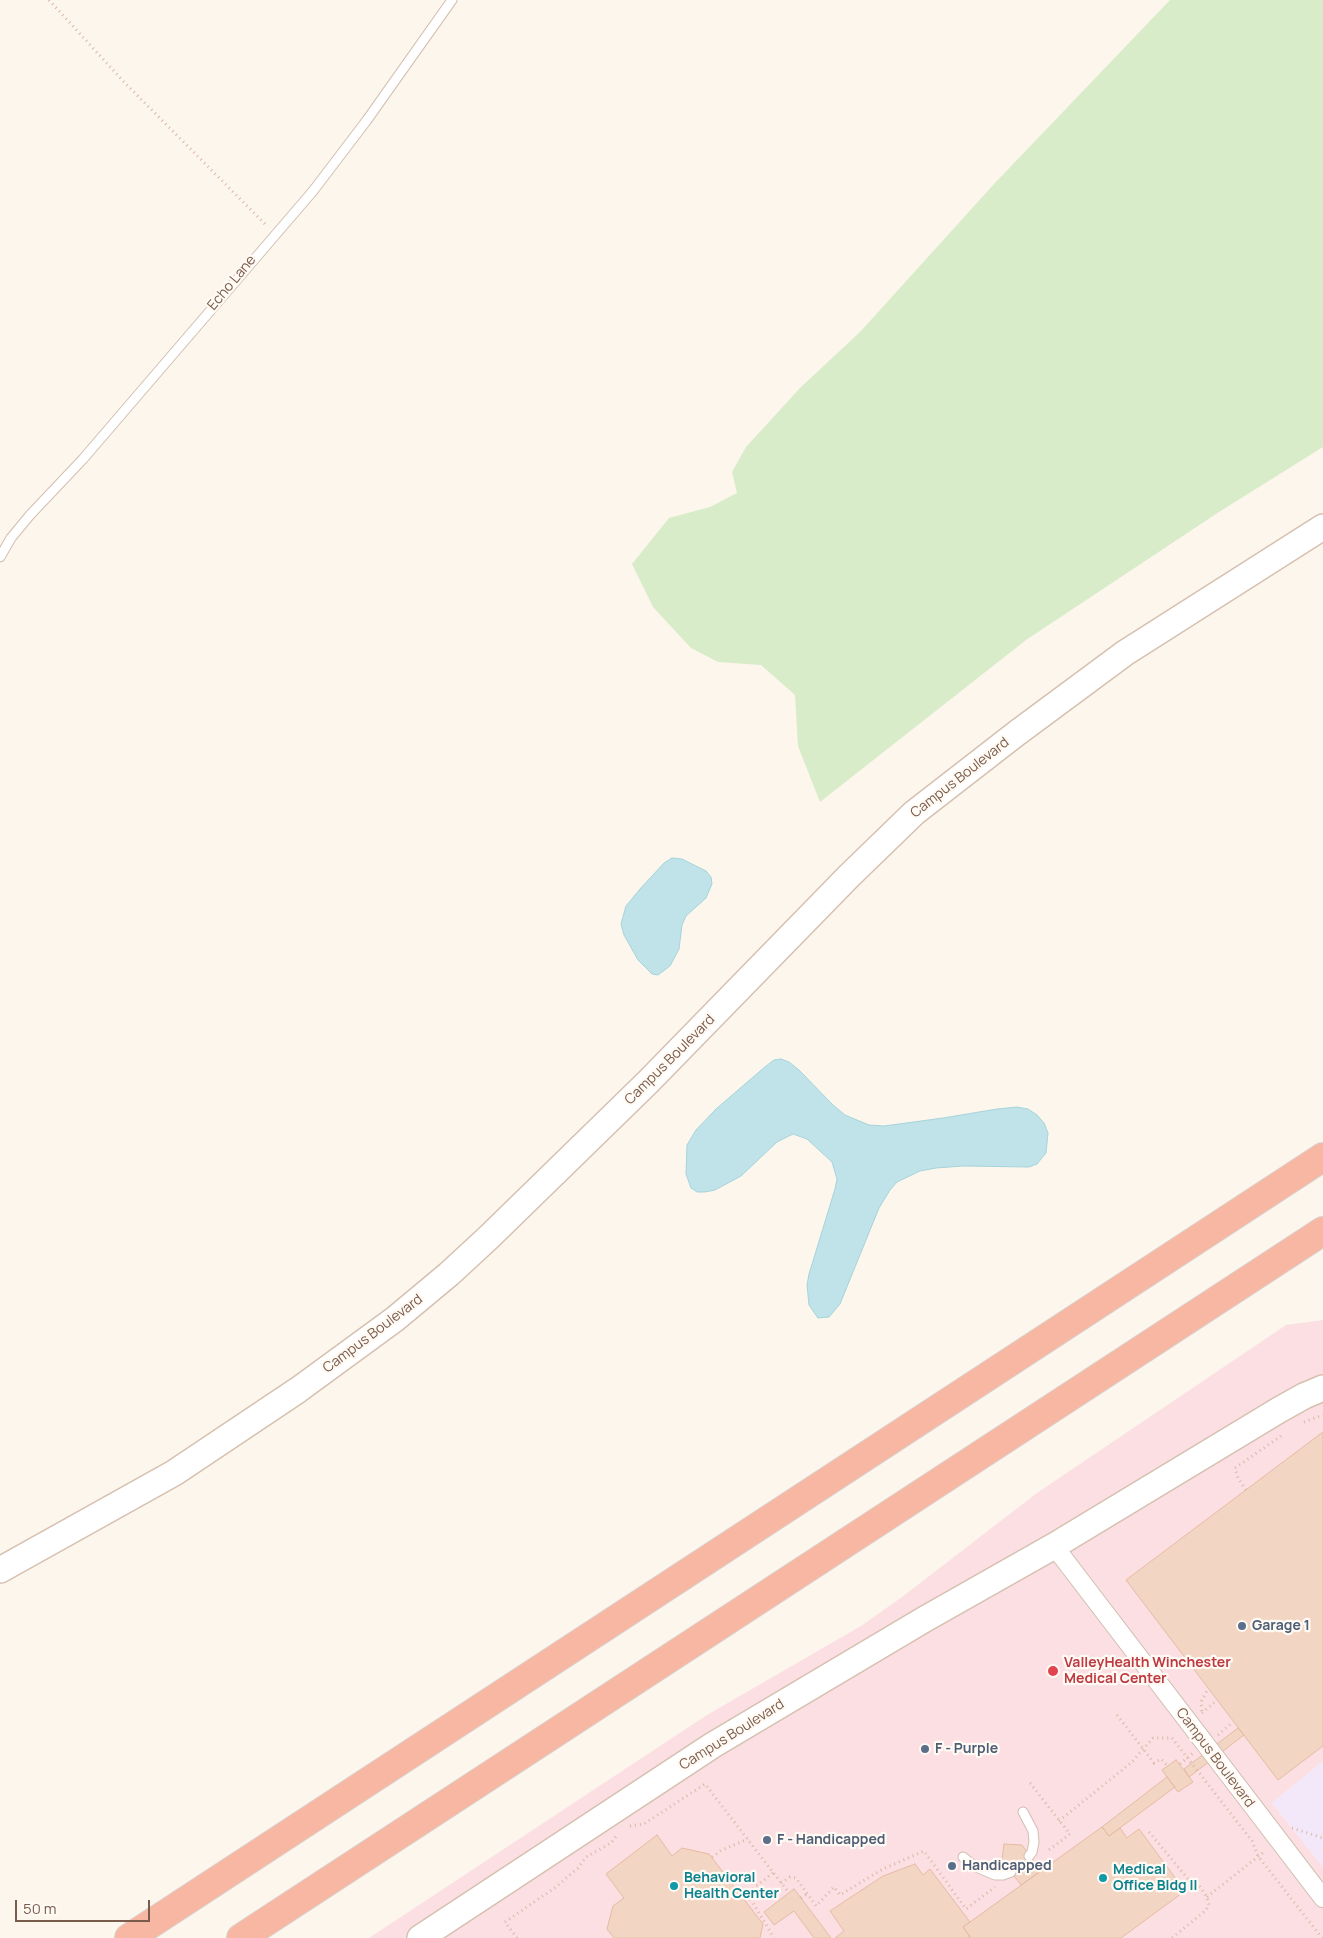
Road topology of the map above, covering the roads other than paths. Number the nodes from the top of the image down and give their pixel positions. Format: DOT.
graph roads {
  1 [pos="452,0"];
  2 [pos="1323,527"];
  3 [pos="0,557"];
  4 [pos="1323,1157"];
  5 [pos="1323,1231"];
  6 [pos="1323,1388"];
  7 [pos="1054,1546"];
  8 [pos="0,1570"];
  9 [pos="1023,1812"];
  10 [pos="1029,1856"];
  11 [pos="963,1858"];
  12 [pos="1011,1872"];
  13 [pos="1323,1898"];
  14 [pos="250,1934"];
  15 [pos="129,1938"];
  16 [pos="420,1938"];
  1 -- 3 [label="lane, Echo Lane"];
  2 -- 8 [label="street, Campus Boulevard"];
  4 -- 15 [label="highway"];
  5 -- 14 [label="highway"];
  6 -- 7 [label="street, Campus Boulevard"];
  7 -- 13 [label="street, Campus Boulevard"];
  7 -- 16 [label="street, Campus Boulevard"];
  9 -- 10 [label="lane"];
  11 -- 12 [label="lane"];
}
